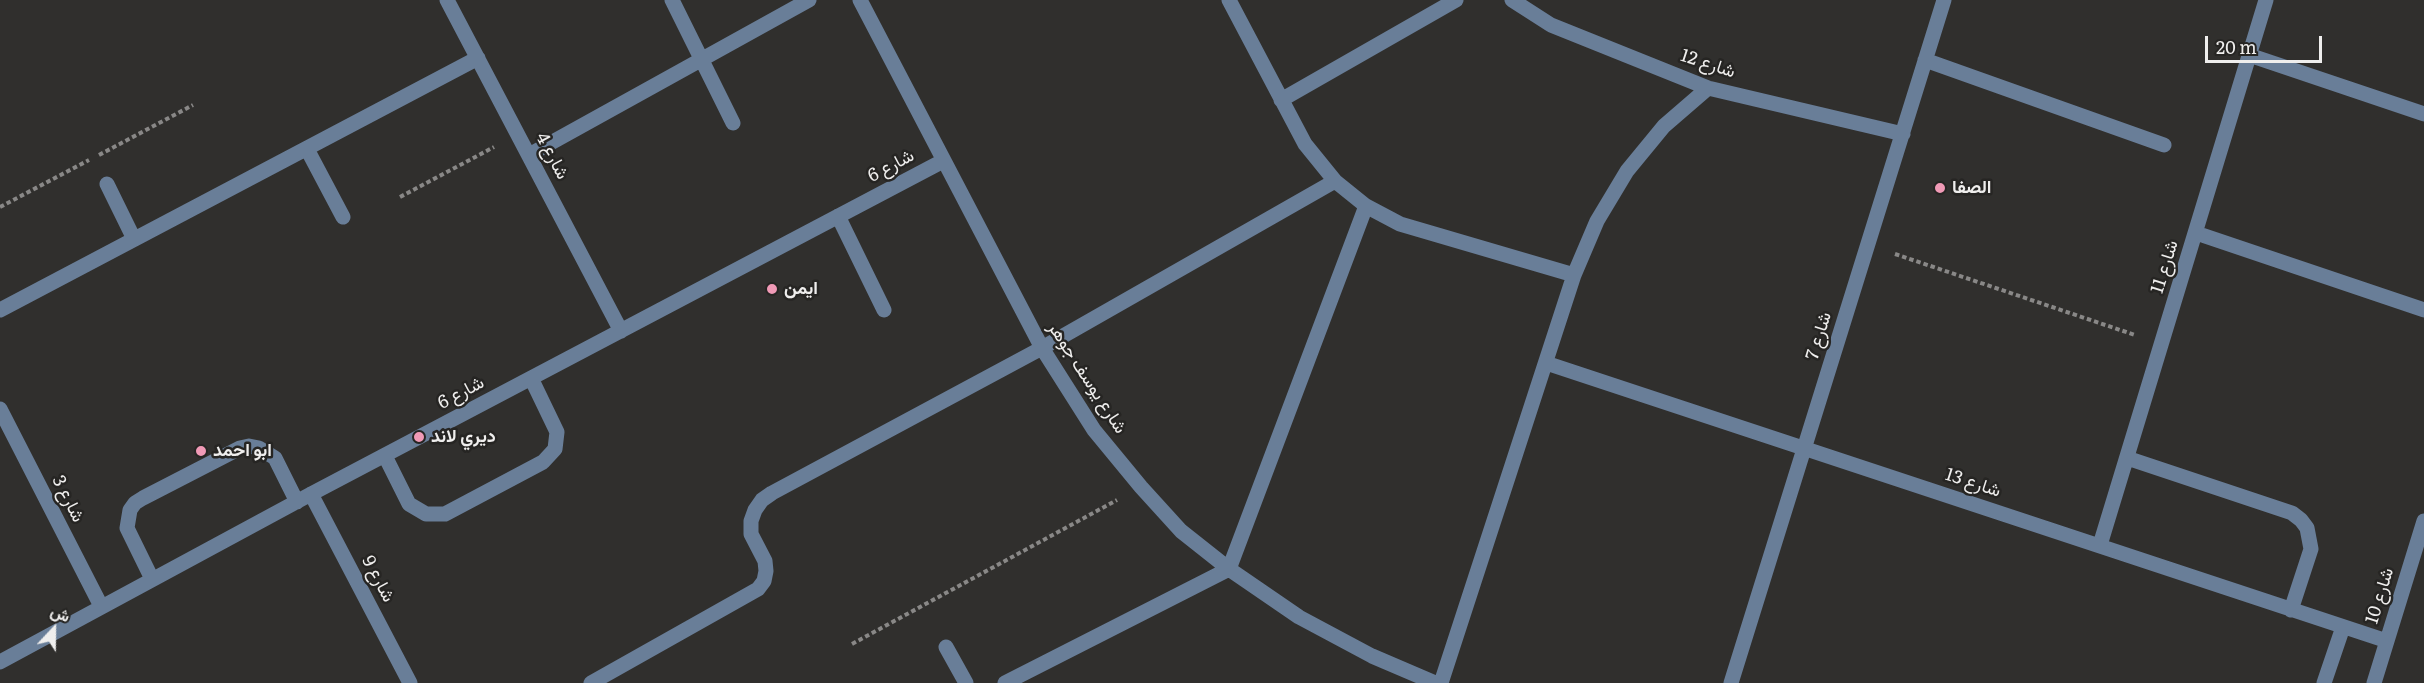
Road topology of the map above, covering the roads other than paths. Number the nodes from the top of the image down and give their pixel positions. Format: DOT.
graph roads {
  1 [pos="447,0"];
  2 [pos="672,0"];
  3 [pos="809,0"];
  4 [pos="860,0"];
  5 [pos="1229,0"];
  6 [pos="1456,0"];
  7 [pos="1512,0"];
  8 [pos="1944,0"];
  9 [pos="2266,0"];
  10 [pos="2249,55"];
  11 [pos="478,58"];
  12 [pos="702,60"];
  13 [pos="1925,60"];
  14 [pos="1708,87"];
  15 [pos="1281,100"];
  16 [pos="2424,114"];
  17 [pos="733,123"];
  18 [pos="1903,135"];
  19 [pos="2164,144"];
  20 [pos="307,149"];
  21 [pos="529,155"];
  22 [pos="943,160"];
  23 [pos="1335,181"];
  24 [pos="107,184"];
  25 [pos="1366,206"];
  26 [pos="838,216"];
  27 [pos="343,217"];
  28 [pos="2196,233"];
  29 [pos="134,239"];
  30 [pos="1574,275"];
  31 [pos="0,310"];
  32 [pos="884,310"];
  33 [pos="2424,310"];
  34 [pos="621,331"];
  35 [pos="1042,348"];
  36 [pos="1546,363"];
  37 [pos="531,378"];
  38 [pos="0,409"];
  39 [pos="1804,448"];
  40 [pos="385,456"];
  41 [pos="2127,458"];
  42 [pos="311,494"];
  43 [pos="297,502"];
  44 [pos="2424,521"];
  45 [pos="2100,545"];
  46 [pos="1229,569"];
  47 [pos="152,579"];
  48 [pos="101,606"];
  49 [pos="2291,610"];
  50 [pos="2343,627"];
  51 [pos="2387,641"];
  52 [pos="946,646"];
  53 [pos="0,662"];
  54 [pos="410,683"];
  55 [pos="591,683"];
  56 [pos="966,683"];
  57 [pos="1005,683"];
  58 [pos="1435,683"];
  59 [pos="1441,683"];
  60 [pos="1731,683"];
  61 [pos="2324,683"];
  62 [pos="2374,683"];
  1 -- 11 [label="street, شارع 4"];
  2 -- 12 [label="street"];
  3 -- 12 [label="street"];
  4 -- 22 [label="street, شارع يوسف جوهر"];
  5 -- 15 [label="street"];
  6 -- 15 [label="street"];
  7 -- 14 [label="street, شارع 12"];
  8 -- 13 [label="street, شارع 7"];
  9 -- 10 [label="street, شارع 11"];
  10 -- 16 [label="street"];
  10 -- 28 [label="street, شارع 11"];
  11 -- 20 [label="street"];
  11 -- 21 [label="street, شارع 4"];
  12 -- 17 [label="street"];
  12 -- 21 [label="street"];
  13 -- 18 [label="street, شارع 7"];
  13 -- 19 [label="street"];
  14 -- 18 [label="street, شارع 12"];
  14 -- 30 [label="street"];
  15 -- 23 [label="street"];
  18 -- 39 [label="street, شارع 7"];
  20 -- 27 [label="street"];
  20 -- 29 [label="street"];
  21 -- 34 [label="street, شارع 4"];
  22 -- 26 [label="street, شارع 6"];
  22 -- 35 [label="street, شارع يوسف جوهر"];
  23 -- 25 [label="street"];
  23 -- 35 [label="street"];
  24 -- 29 [label="street"];
  25 -- 30 [label="street"];
  25 -- 46 [label="street"];
  26 -- 32 [label="street"];
  26 -- 34 [label="street, شارع 6"];
  28 -- 33 [label="street"];
  28 -- 41 [label="street, شارع 11"];
  29 -- 31 [label="street"];
  30 -- 36 [label="street"];
  34 -- 37 [label="street, شارع 6"];
  35 -- 46 [label="street, شارع يوسف جوهر"];
  35 -- 55 [label="street"];
  36 -- 39 [label="street, شارع 13"];
  36 -- 59 [label="street"];
  37 -- 40 [label="street, شارع 6"];
  37 -- 40 [label="street"];
  38 -- 48 [label="street, شارع 3"];
  39 -- 45 [label="street, شارع 13"];
  39 -- 60 [label="street, شارع 7"];
  40 -- 42 [label="street, شارع 6"];
  41 -- 45 [label="street, شارع 11"];
  41 -- 49 [label="street"];
  42 -- 43 [label="street, شارع 6"];
  42 -- 54 [label="street, شارع 9"];
  43 -- 47 [label="street, شارع 6"];
  43 -- 47 [label="street"];
  44 -- 51 [label="street, شارع 10"];
  45 -- 49 [label="street, شارع 13"];
  46 -- 57 [label="street"];
  46 -- 58 [label="street, شارع يوسف جوهر"];
  47 -- 48 [label="street, شارع 6"];
  48 -- 53 [label="street, شارع 6"];
  49 -- 50 [label="street, شارع 13"];
  50 -- 51 [label="street, شارع 13"];
  50 -- 61 [label="street"];
  51 -- 62 [label="street, شارع 10"];
  52 -- 56 [label="street"];
}
